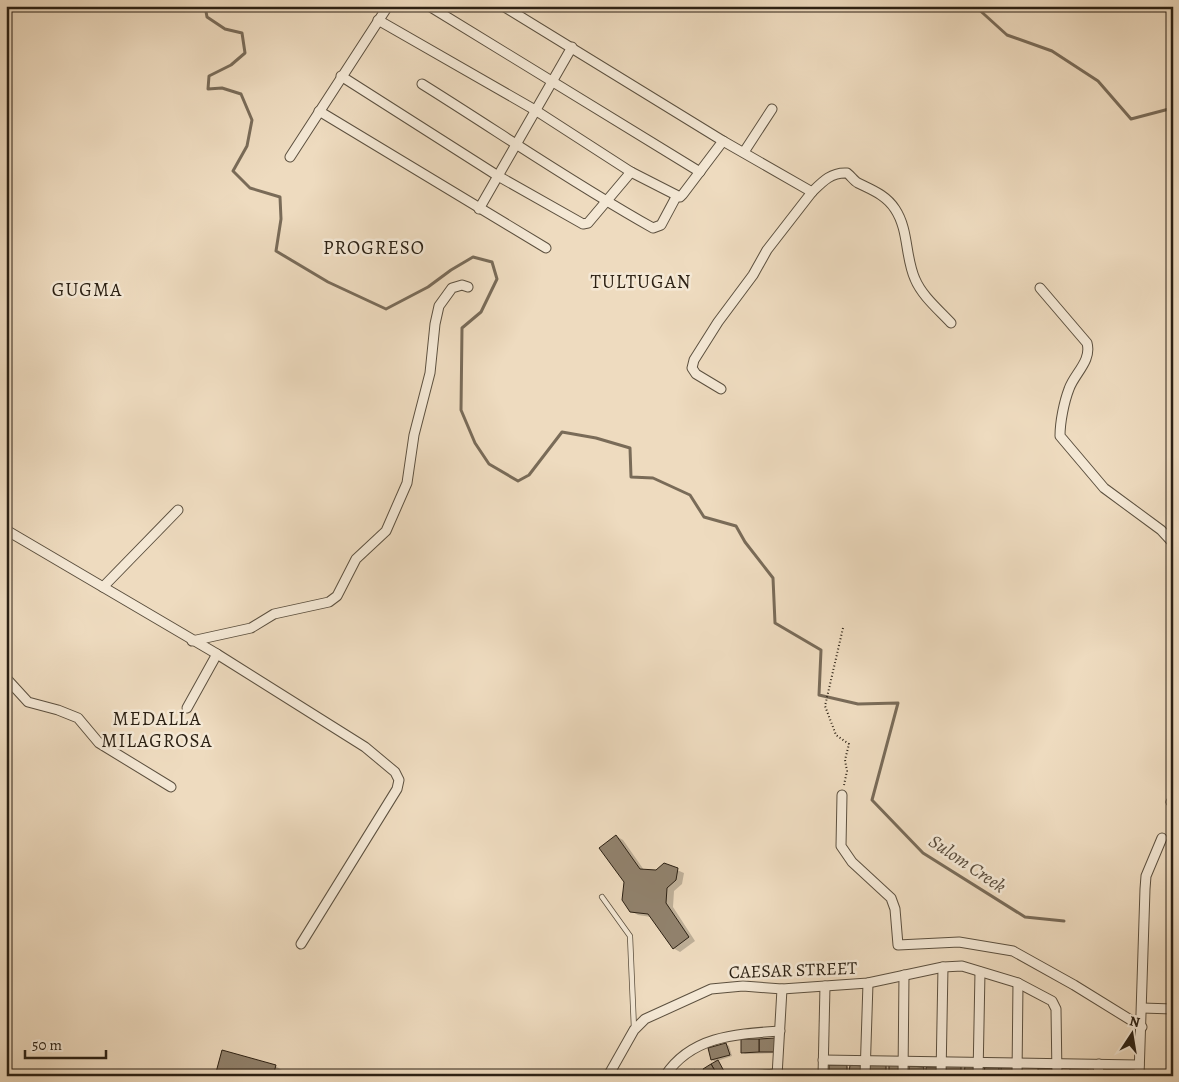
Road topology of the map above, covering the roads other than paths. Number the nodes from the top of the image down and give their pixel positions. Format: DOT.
graph roads {
  1 [pos="388,6"];
  2 [pos="429,6"];
  3 [pos="503,6"];
  4 [pos="378,20"];
  5 [pos="572,47"];
  6 [pos="341,76"];
  7 [pos="552,82"];
  8 [pos="422,84"];
  9 [pos="772,109"];
  10 [pos="535,110"];
  11 [pos="319,111"];
  12 [pos="723,141"];
  13 [pos="517,143"];
  14 [pos="744,152"];
  15 [pos="290,157"];
  16 [pos="631,172"];
  17 [pos="700,172"];
  18 [pos="498,176"];
  19 [pos="812,192"];
  20 [pos="676,197"];
  21 [pos="606,202"];
  22 [pos="479,209"];
  23 [pos="546,248"];
  24 [pos="468,287"];
  25 [pos="1040,288"];
  26 [pos="952,323"];
  27 [pos="720,389"];
  28 [pos="178,510"];
  29 [pos="6,530"];
  30 [pos="1173,543"];
  31 [pos="103,587"];
  32 [pos="192,641"];
  33 [pos="217,654"];
  34 [pos="6,678"];
  35 [pos="1173,695"];
  36 [pos="1173,700"];
  37 [pos="187,708"];
  38 [pos="170,787"];
  39 [pos="842,794"];
  40 [pos="1162,838"];
  41 [pos="602,897"];
  42 [pos="301,944"];
  43 [pos="943,967"];
  44 [pos="980,972"];
  45 [pos="904,975"];
  46 [pos="868,983"];
  47 [pos="1018,983"];
  48 [pos="825,986"];
  49 [pos="782,989"];
  50 [pos="1142,1008"];
  51 [pos="1173,1009"];
  52 [pos="1142,1027"];
  53 [pos="634,1030"];
  54 [pos="780,1032"];
  55 [pos="823,1060"];
  56 [pos="866,1060"];
  57 [pos="904,1061"];
  58 [pos="941,1061"];
  59 [pos="979,1062"];
  60 [pos="1017,1062"];
  61 [pos="1057,1063"];
  62 [pos="1098,1064"];
  63 [pos="1139,1065"];
  64 [pos="777,1075"];
  65 [pos="608,1076"];
  66 [pos="664,1076"];
  67 [pos="748,1076"];
  68 [pos="823,1076"];
  69 [pos="865,1076"];
  70 [pos="903,1076"];
  71 [pos="941,1076"];
  72 [pos="978,1076"];
  73 [pos="1017,1076"];
  74 [pos="1057,1076"];
  75 [pos="1098,1076"];
  76 [pos="1139,1076"];
  1 -- 4 [label="street"];
  2 -- 7 [label="street"];
  3 -- 5 [label="street"];
  4 -- 6 [label="street"];
  4 -- 10 [label="street"];
  5 -- 7 [label="street"];
  5 -- 12 [label="street"];
  6 -- 11 [label="street"];
  6 -- 18 [label="street"];
  7 -- 10 [label="street"];
  7 -- 17 [label="street"];
  8 -- 13 [label="street"];
  9 -- 14 [label="street"];
  10 -- 13 [label="street"];
  10 -- 16 [label="street"];
  11 -- 15 [label="street"];
  11 -- 22 [label="street"];
  12 -- 14 [label="street"];
  12 -- 17 [label="street"];
  13 -- 18 [label="street"];
  13 -- 21 [label="street"];
  14 -- 19 [label="street"];
  16 -- 20 [label="street"];
  16 -- 21 [label="street"];
  17 -- 20 [label="street"];
  18 -- 21 [label="street"];
  18 -- 22 [label="street"];
  19 -- 26 [label="street"];
  19 -- 27 [label="street"];
  20 -- 21 [label="street"];
  22 -- 23 [label="street"];
  24 -- 32 [label="street"];
  25 -- 30 [label="street"];
  28 -- 31 [label="street"];
  29 -- 31 [label="street"];
  31 -- 32 [label="street"];
  32 -- 33 [label="street"];
  33 -- 37 [label="street"];
  33 -- 42 [label="street"];
  34 -- 38 [label="street"];
  35 -- 36 [label="street"];
  39 -- 52 [label="street"];
  40 -- 50 [label="street"];
  41 -- 53 [label="lane"];
  43 -- 44 [label="street, CAESAR STREET"];
  43 -- 45 [label="street, CAESAR STREET"];
  43 -- 58 [label="street"];
  44 -- 47 [label="street, CAESAR STREET"];
  44 -- 59 [label="street"];
  45 -- 46 [label="street, CAESAR STREET"];
  45 -- 57 [label="street"];
  46 -- 48 [label="street, CAESAR STREET"];
  46 -- 56 [label="street"];
  47 -- 60 [label="street"];
  47 -- 61 [label="street, CAESAR STREET"];
  48 -- 49 [label="street, CAESAR STREET"];
  48 -- 55 [label="street"];
  49 -- 53 [label="street, CAESAR STREET"];
  49 -- 54 [label="street"];
  50 -- 51 [label="street"];
  50 -- 52 [label="street"];
  52 -- 63 [label="street"];
  53 -- 65 [label="street, CAESAR STREET"];
  54 -- 64 [label="street"];
  54 -- 66 [label="street"];
  55 -- 56 [label="street"];
  55 -- 68 [label="street"];
  56 -- 57 [label="street"];
  56 -- 69 [label="street"];
  57 -- 58 [label="street"];
  57 -- 70 [label="street"];
  58 -- 59 [label="street"];
  58 -- 71 [label="street"];
  59 -- 60 [label="street"];
  59 -- 72 [label="street"];
  60 -- 61 [label="street"];
  60 -- 73 [label="street"];
  61 -- 62 [label="street"];
  61 -- 74 [label="street, CAESAR STREET"];
  62 -- 63 [label="street"];
  62 -- 75 [label="street"];
  63 -- 76 [label="street"];
  64 -- 67 [label="street"];
}
